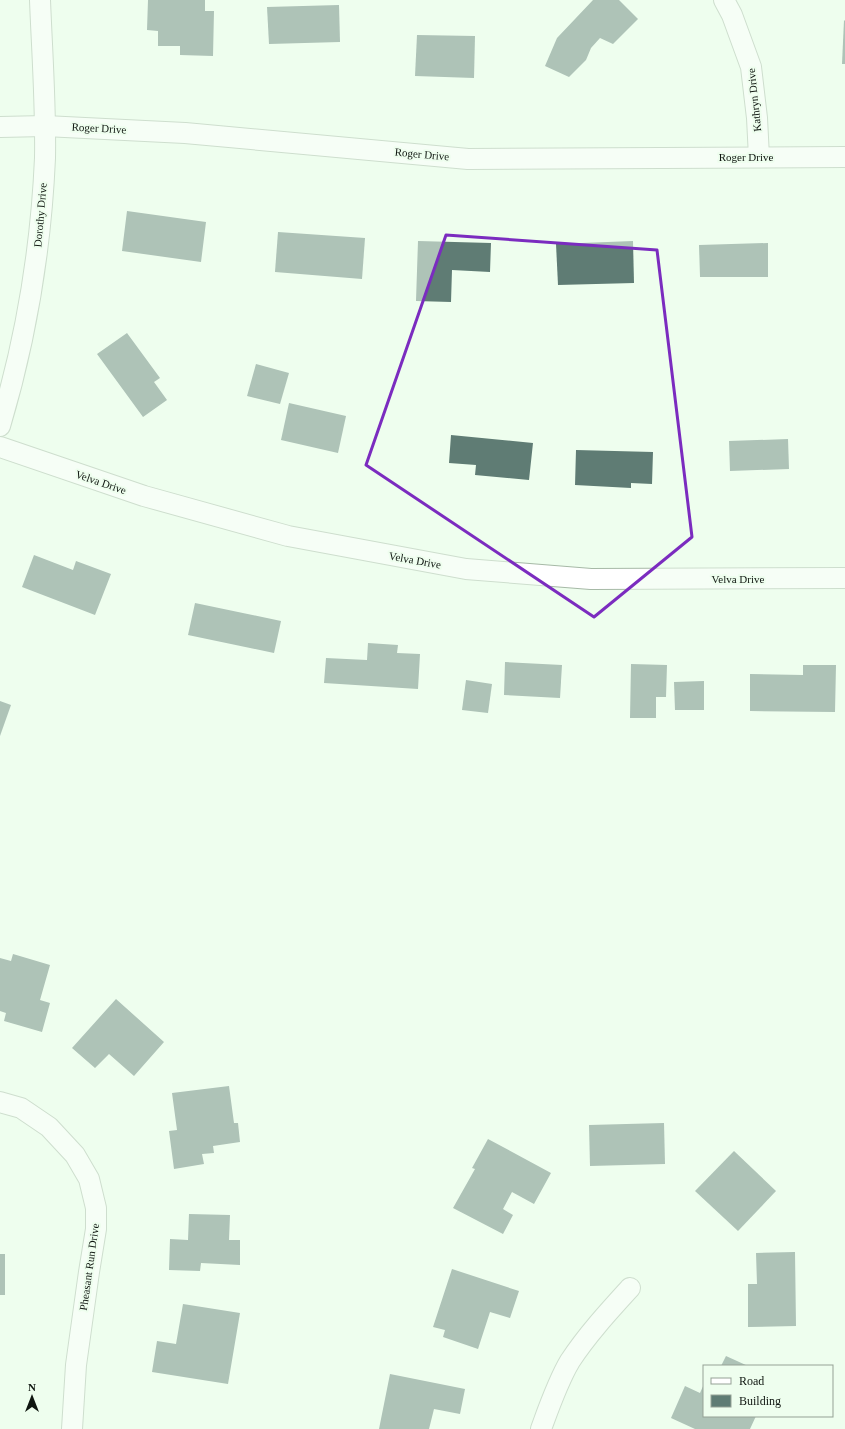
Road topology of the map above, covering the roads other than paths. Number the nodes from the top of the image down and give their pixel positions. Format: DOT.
graph roads {
  1 [pos="40,0"];
  2 [pos="724,0"];
  3 [pos="45,126"];
  4 [pos="0,128"];
  5 [pos="759,157"];
  6 [pos="845,157"];
  7 [pos="0,426"];
  8 [pos="0,447"];
  9 [pos="845,578"];
  10 [pos="0,1102"];
  11 [pos="630,1288"];
  12 [pos="72,1429"];
  13 [pos="541,1429"];
  1 -- 3 [label="street, Dorothy Drive"];
  2 -- 5 [label="street, Kathryn Drive"];
  3 -- 4 [label="street, Roger Drive"];
  3 -- 5 [label="street, Roger Drive"];
  3 -- 7 [label="street, Dorothy Drive"];
  5 -- 6 [label="street, Roger Drive"];
  8 -- 9 [label="street, Velva Drive"];
  10 -- 12 [label="street, Pheasant Run Drive"];
  11 -- 13 [label="street"];
}
